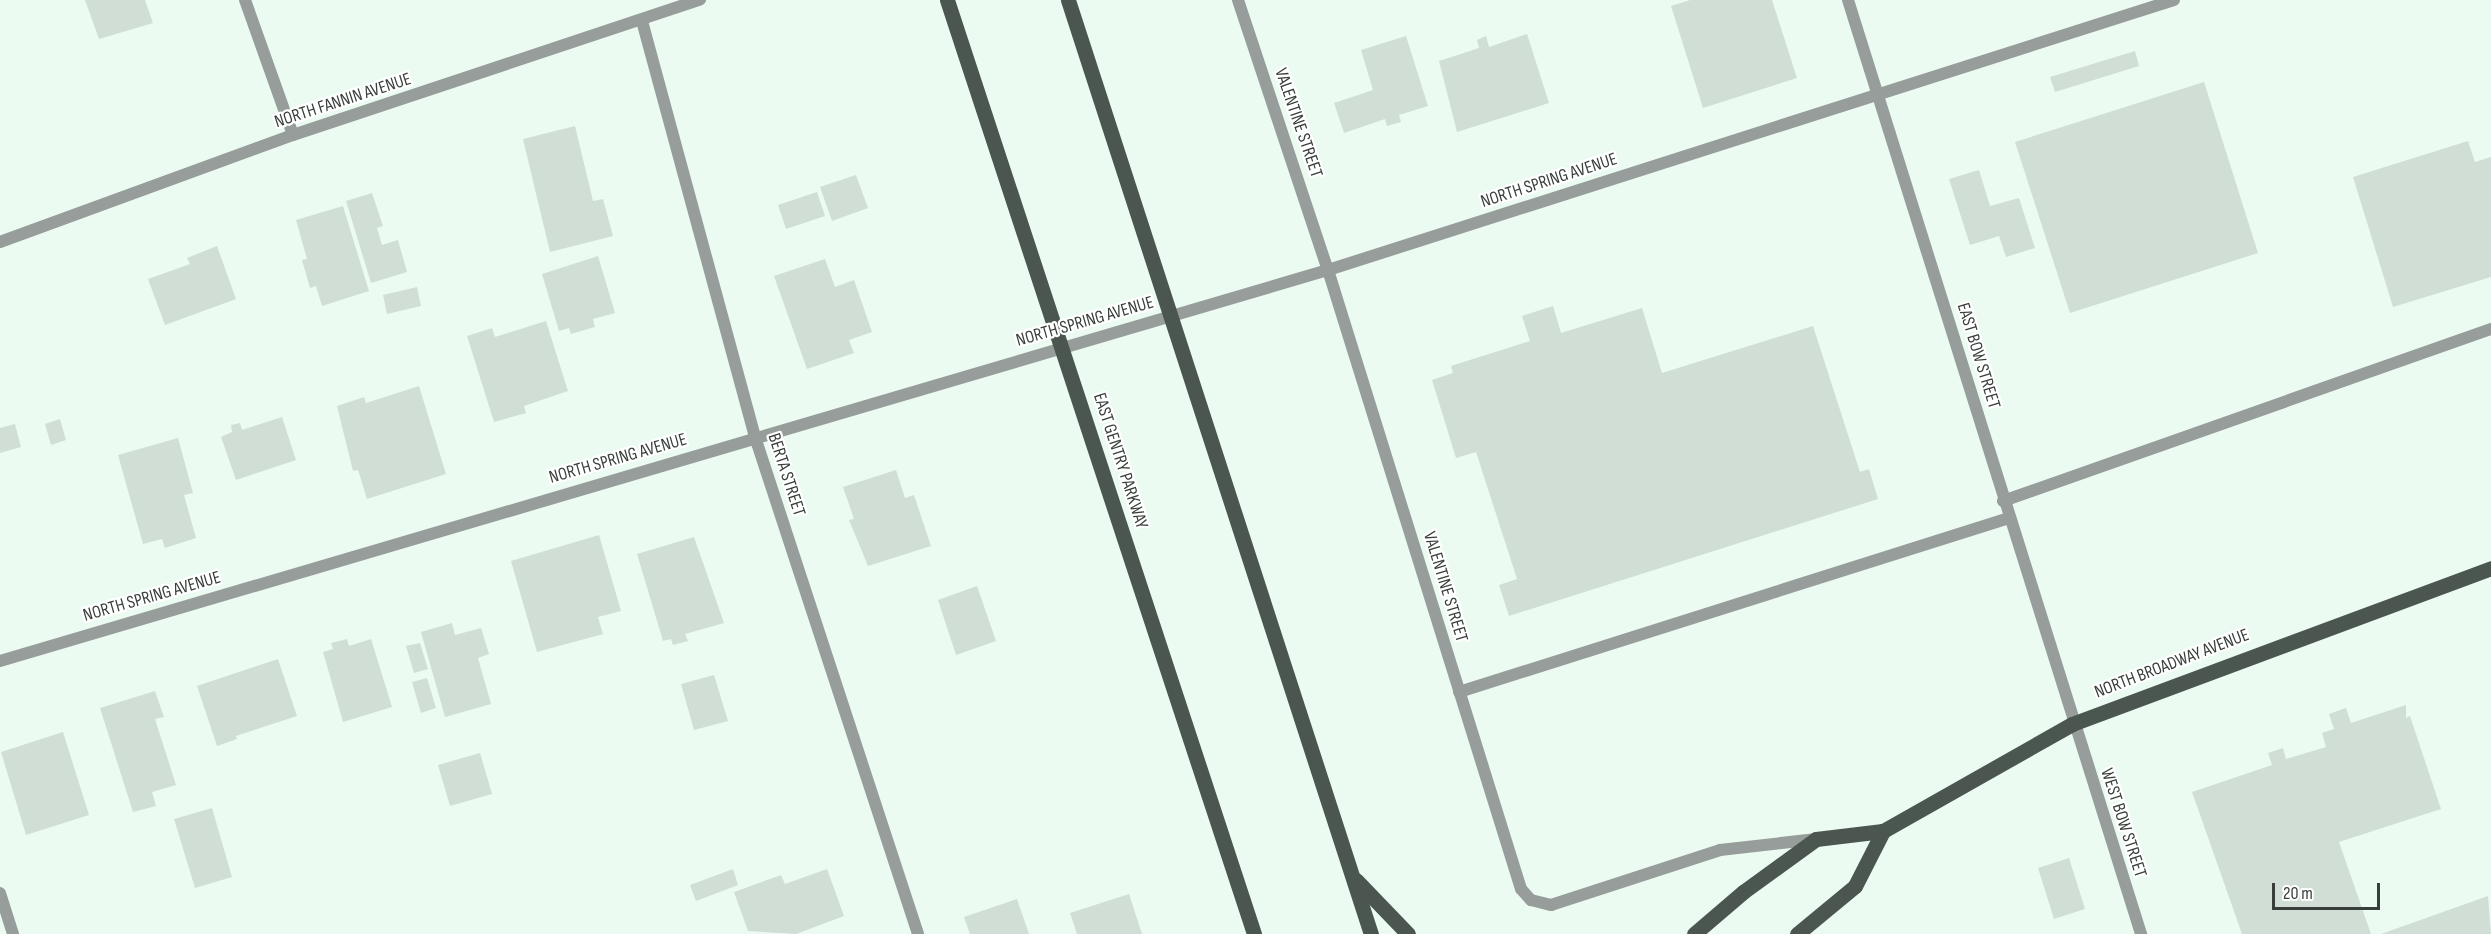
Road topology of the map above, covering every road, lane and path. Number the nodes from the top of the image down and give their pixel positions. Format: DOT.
graph roads {
  1 [pos="245,0"];
  2 [pos="700,0"];
  3 [pos="947,0"];
  4 [pos="1068,0"];
  5 [pos="1238,0"];
  6 [pos="1848,0"];
  7 [pos="2174,0"];
  8 [pos="642,21"];
  9 [pos="1879,94"];
  10 [pos="293,135"];
  11 [pos="0,242"];
  12 [pos="1329,270"];
  13 [pos="2491,329"];
  14 [pos="755,437"];
  15 [pos="2003,501"];
  16 [pos="2009,518"];
  17 [pos="2491,568"];
  18 [pos="0,661"];
  19 [pos="1459,692"];
  20 [pos="2072,724"];
  21 [pos="1883,831"];
  22 [pos="1816,839"];
  23 [pos="1352,877"];
  24 [pos="0,893"];
  25 [pos="13,934"];
  26 [pos="918,934"];
  27 [pos="1254,934"];
  28 [pos="1371,934"];
  29 [pos="1408,934"];
  30 [pos="1694,934"];
  31 [pos="1797,934"];
  32 [pos="2140,934"];
  1 -- 10 [label="street"];
  2 -- 8 [label="street, NORTH FANNIN AVENUE"];
  3 -- 27 [label="main road, EAST GENTRY PARKWAY"];
  4 -- 23 [label="main road"];
  5 -- 12 [label="street, VALENTINE STREET"];
  6 -- 9 [label="street, EAST BOW STREET"];
  7 -- 9 [label="street, NORTH SPRING AVENUE"];
  8 -- 10 [label="street, NORTH FANNIN AVENUE"];
  8 -- 14 [label="street, BERTA STREET"];
  9 -- 12 [label="street, NORTH SPRING AVENUE"];
  9 -- 15 [label="street, EAST BOW STREET"];
  10 -- 11 [label="street, NORTH FANNIN AVENUE"];
  12 -- 14 [label="street, NORTH SPRING AVENUE"];
  12 -- 19 [label="street, VALENTINE STREET"];
  13 -- 15 [label="street"];
  14 -- 18 [label="street, NORTH SPRING AVENUE"];
  14 -- 26 [label="street, BERTA STREET"];
  15 -- 16 [label="street, EAST BOW STREET"];
  16 -- 19 [label="street"];
  16 -- 20 [label="street, EAST BOW STREET"];
  17 -- 20 [label="main road, NORTH BROADWAY AVENUE"];
  19 -- 22 [label="street, VALENTINE STREET"];
  20 -- 21 [label="main road, NORTH BROADWAY AVENUE"];
  20 -- 32 [label="street, WEST BOW STREET"];
  21 -- 22 [label="main road, NORTH BROADWAY AVENUE"];
  21 -- 31 [label="main road"];
  22 -- 30 [label="main road, NORTH BROADWAY AVENUE"];
  23 -- 28 [label="main road"];
  23 -- 29 [label="main road"];
  24 -- 25 [label="street"];
}
